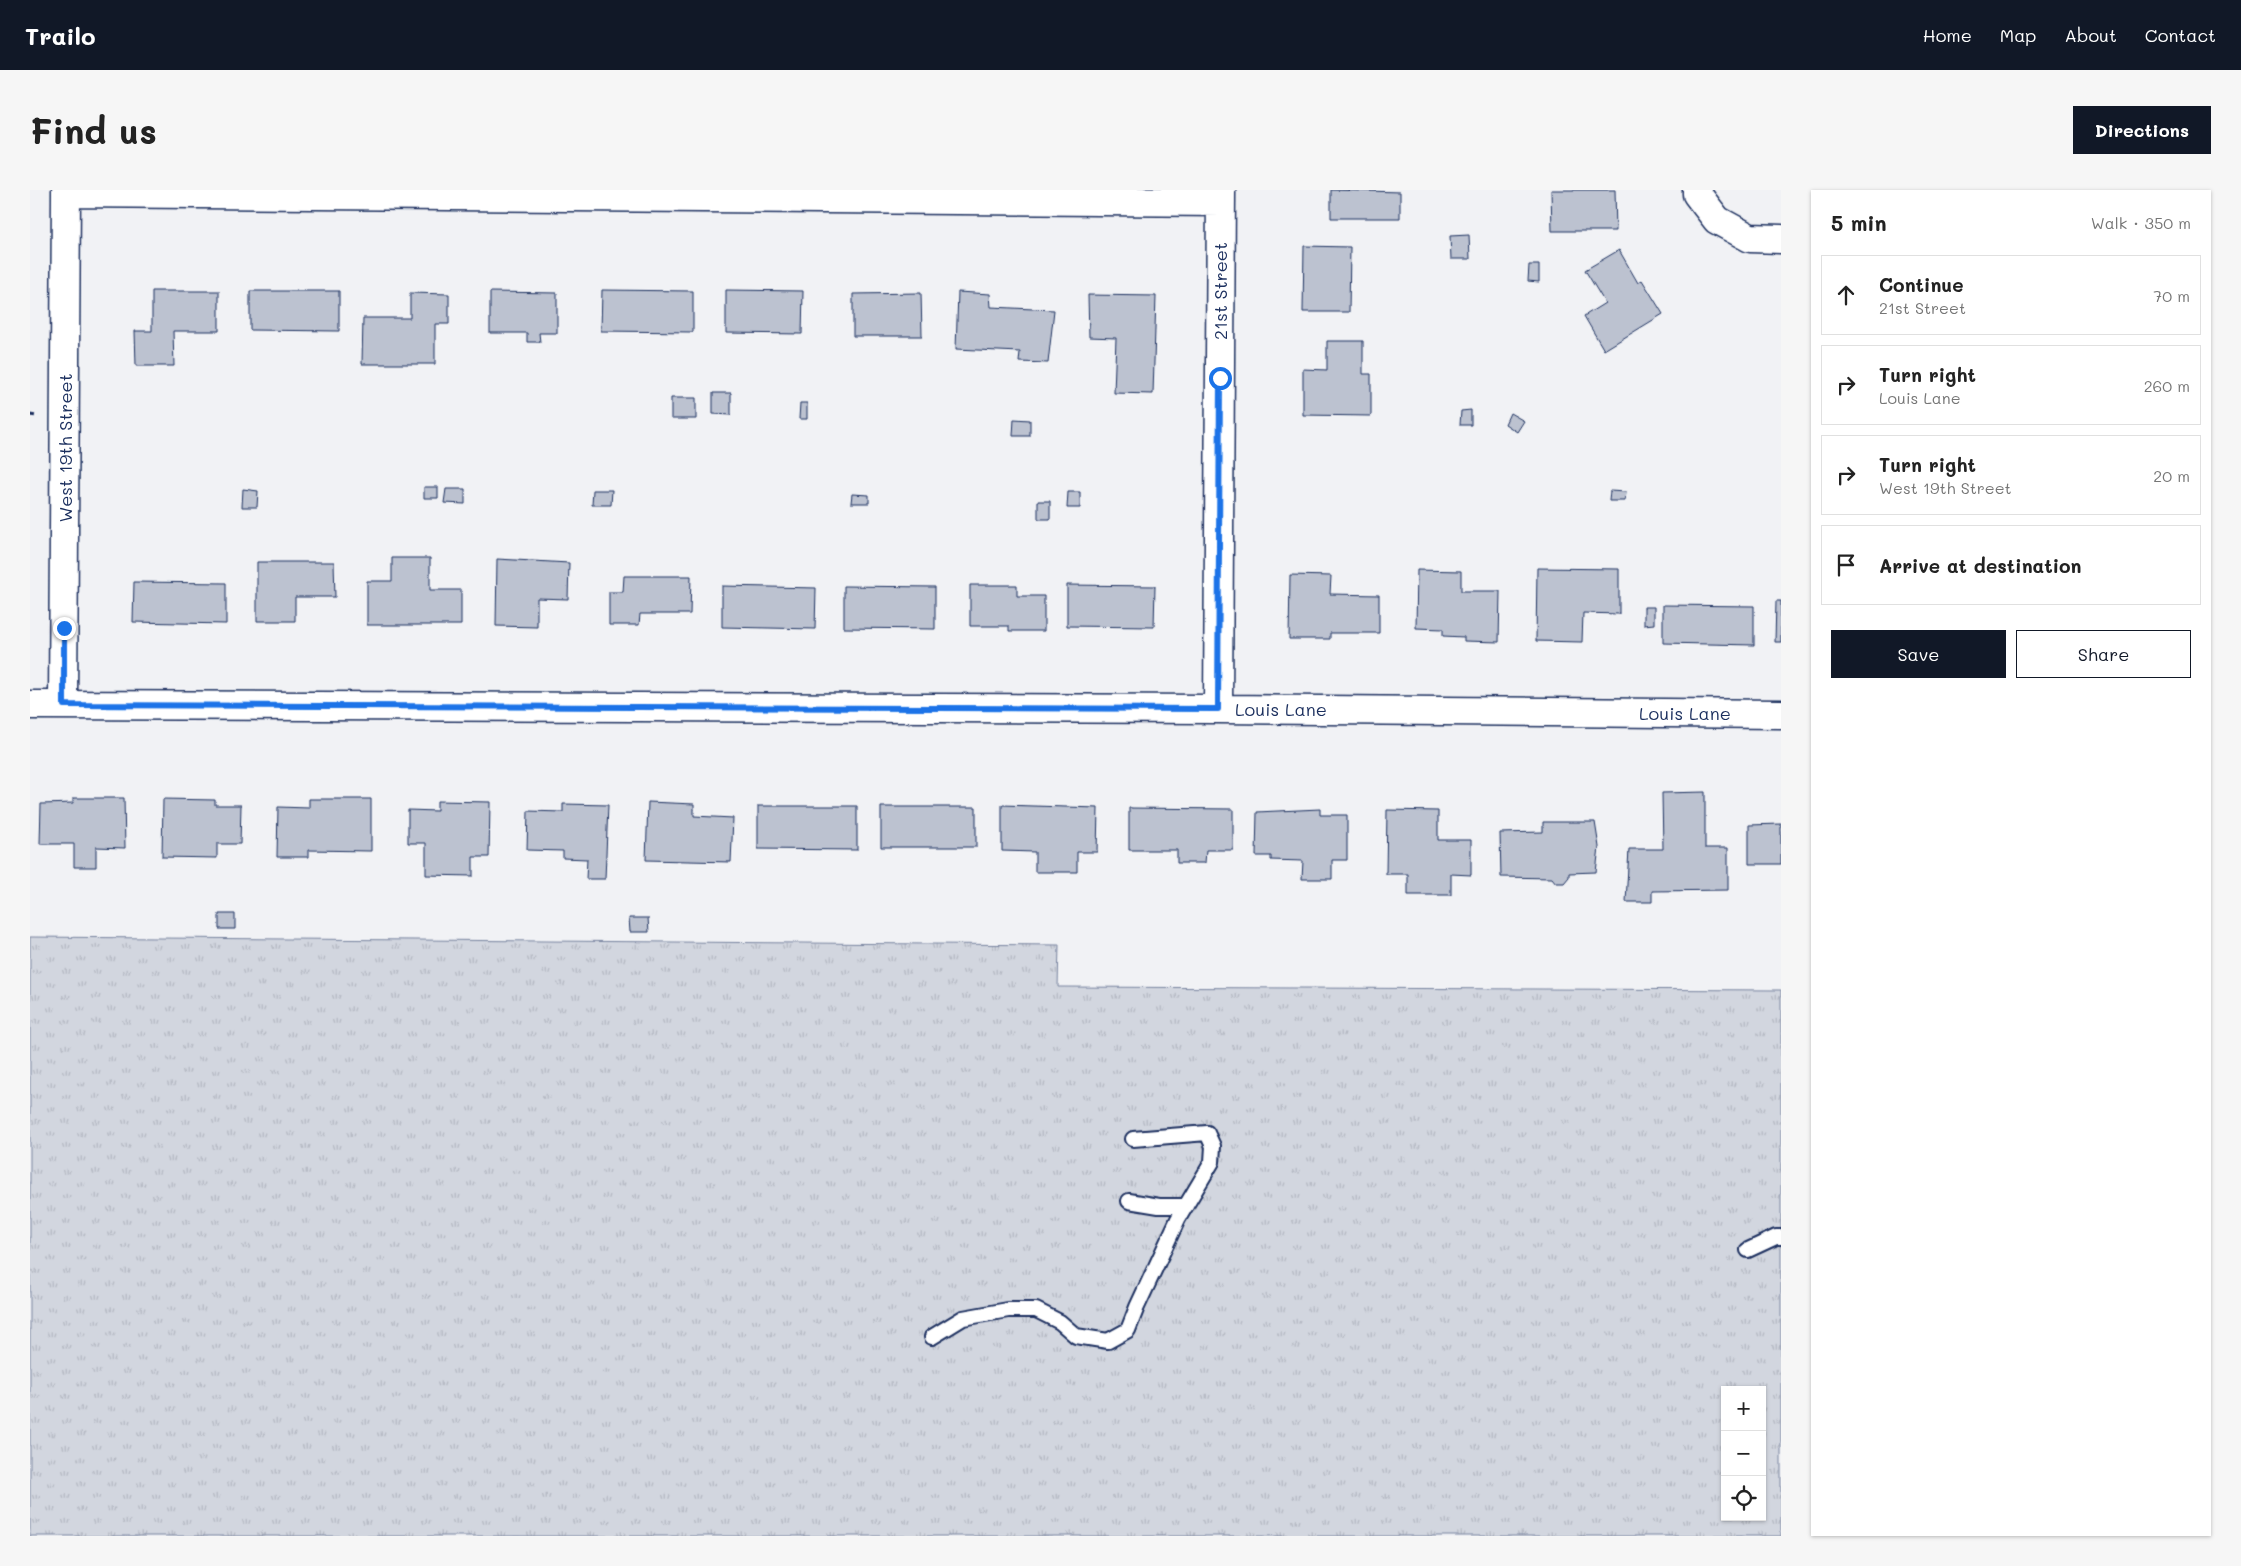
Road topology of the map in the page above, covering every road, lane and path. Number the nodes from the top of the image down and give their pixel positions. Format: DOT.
graph roads {
  1 [pos="1697,190"];
  2 [pos="66,192"];
  3 [pos="1221,196"];
  4 [pos="1781,239"];
  5 [pos="30,705"];
  6 [pos="64,705"];
  7 [pos="1218,709"];
  8 [pos="1781,714"];
  9 [pos="1133,1140"];
  10 [pos="1129,1201"];
  11 [pos="1186,1206"];
  12 [pos="1781,1237"];
  13 [pos="1748,1250"];
  14 [pos="932,1337"];
  1 -- 4 [label="street"];
  2 -- 3 [label="street"];
  2 -- 6 [label="street, West 19th Street"];
  3 -- 7 [label="street, 21st Street"];
  5 -- 6 [label="street, Louis Lane"];
  6 -- 7 [label="street, Louis Lane"];
  7 -- 8 [label="street, Louis Lane"];
  9 -- 11 [label="lane"];
  10 -- 11 [label="lane"];
  11 -- 14 [label="lane"];
  12 -- 13 [label="lane"];
}
